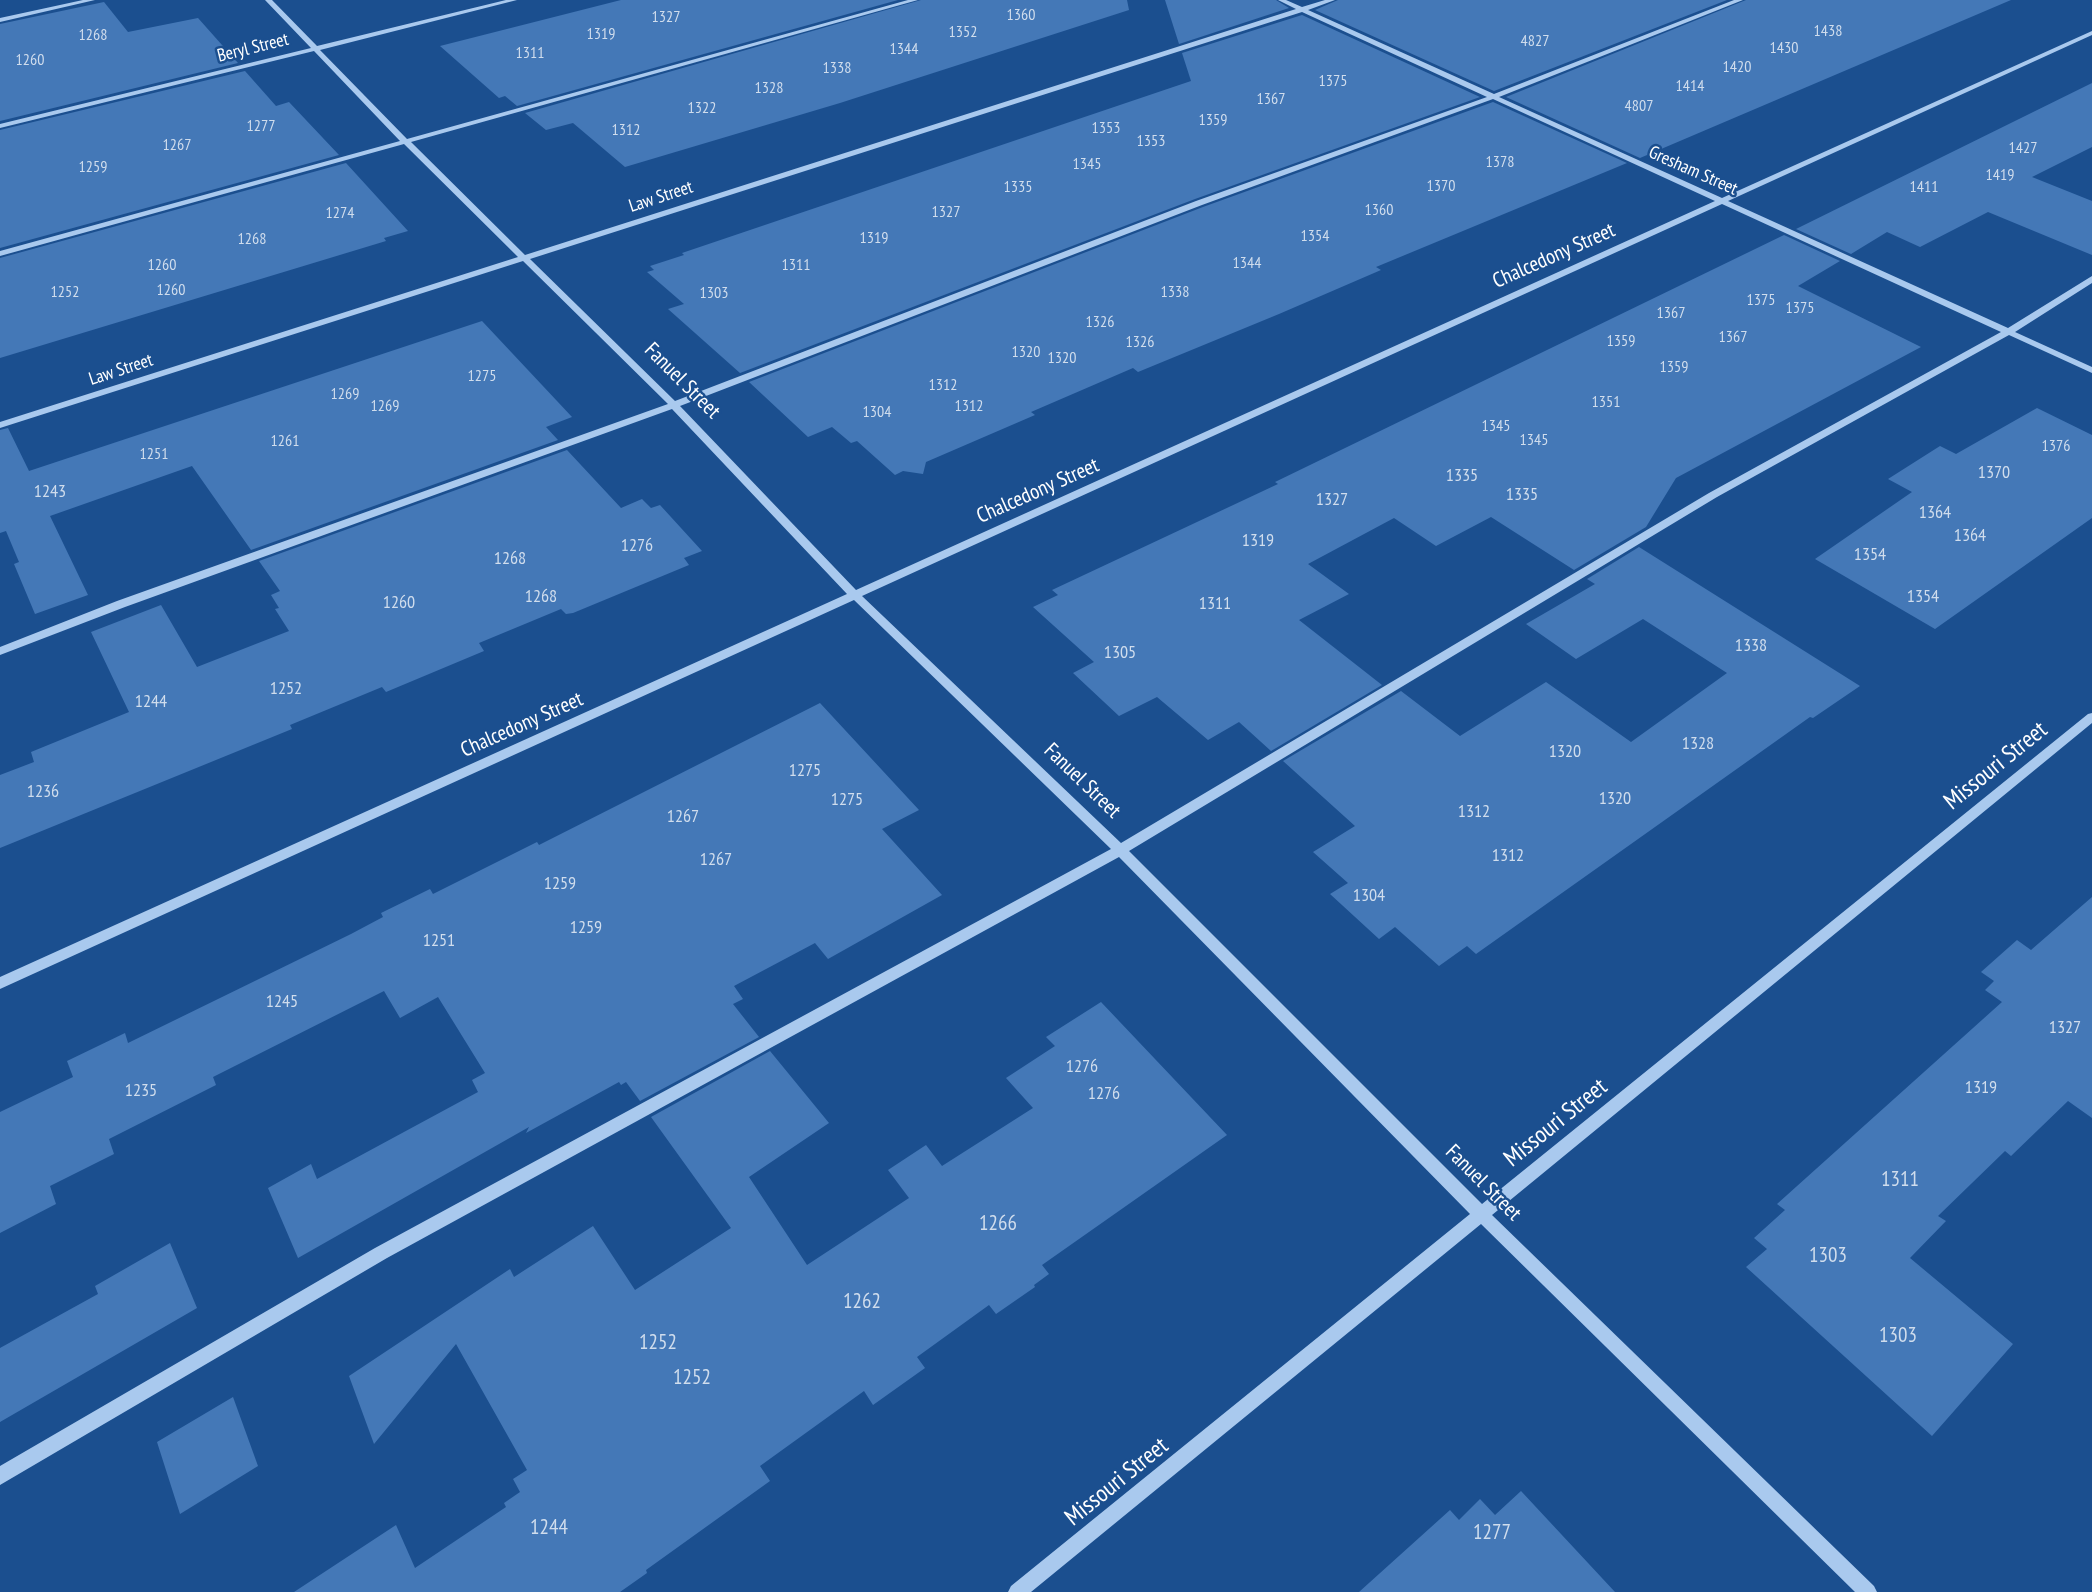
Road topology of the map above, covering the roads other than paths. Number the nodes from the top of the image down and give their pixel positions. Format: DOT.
graph roads {
  1 [pos="92,0"];
  2 [pos="268,0"];
  3 [pos="514,0"];
  4 [pos="915,0"];
  5 [pos="1282,0"];
  6 [pos="1332,0"];
  7 [pos="1740,0"];
  8 [pos="1302,9"];
  9 [pos="0,20"];
  10 [pos="2092,33"];
  11 [pos="315,49"];
  12 [pos="1493,97"];
  13 [pos="0,126"];
  14 [pos="407,143"];
  15 [pos="1722,201"];
  16 [pos="0,254"];
  17 [pos="525,257"];
  18 [pos="2092,279"];
  19 [pos="2008,332"];
  20 [pos="2092,370"];
  21 [pos="674,405"];
  22 [pos="0,425"];
  23 [pos="855,595"];
  24 [pos="0,651"];
  25 [pos="2092,717"];
  26 [pos="1120,850"];
  27 [pos="0,983"];
  28 [pos="1481,1214"];
  29 [pos="0,1476"];
  30 [pos="1017,1592"];
  31 [pos="1868,1592"];
  1 -- 9 [label="street"];
  2 -- 11 [label="street, Fanuel Street"];
  3 -- 11 [label="street, Beryl Street"];
  4 -- 14 [label="street"];
  5 -- 8 [label="street, Gresham Street"];
  6 -- 8 [label="street, Law Street"];
  7 -- 12 [label="street"];
  8 -- 12 [label="street, Gresham Street"];
  8 -- 17 [label="street, Law Street"];
  10 -- 15 [label="street, Chalcedony Street"];
  11 -- 13 [label="street, Beryl Street"];
  11 -- 14 [label="street, Fanuel Street"];
  12 -- 15 [label="street, Gresham Street"];
  12 -- 21 [label="street"];
  14 -- 16 [label="street"];
  14 -- 17 [label="street, Fanuel Street"];
  15 -- 19 [label="street, Gresham Street"];
  15 -- 23 [label="street, Chalcedony Street"];
  17 -- 21 [label="street, Fanuel Street"];
  17 -- 22 [label="street, Law Street"];
  18 -- 19 [label="street"];
  19 -- 20 [label="street, Gresham Street"];
  19 -- 26 [label="street"];
  21 -- 23 [label="street, Fanuel Street"];
  21 -- 24 [label="street"];
  23 -- 26 [label="street, Fanuel Street"];
  23 -- 27 [label="street, Chalcedony Street"];
  25 -- 28 [label="street, Missouri Street"];
  26 -- 28 [label="street, Fanuel Street"];
  26 -- 29 [label="street"];
  28 -- 30 [label="street, Missouri Street"];
  28 -- 31 [label="street, Fanuel Street"];
}
